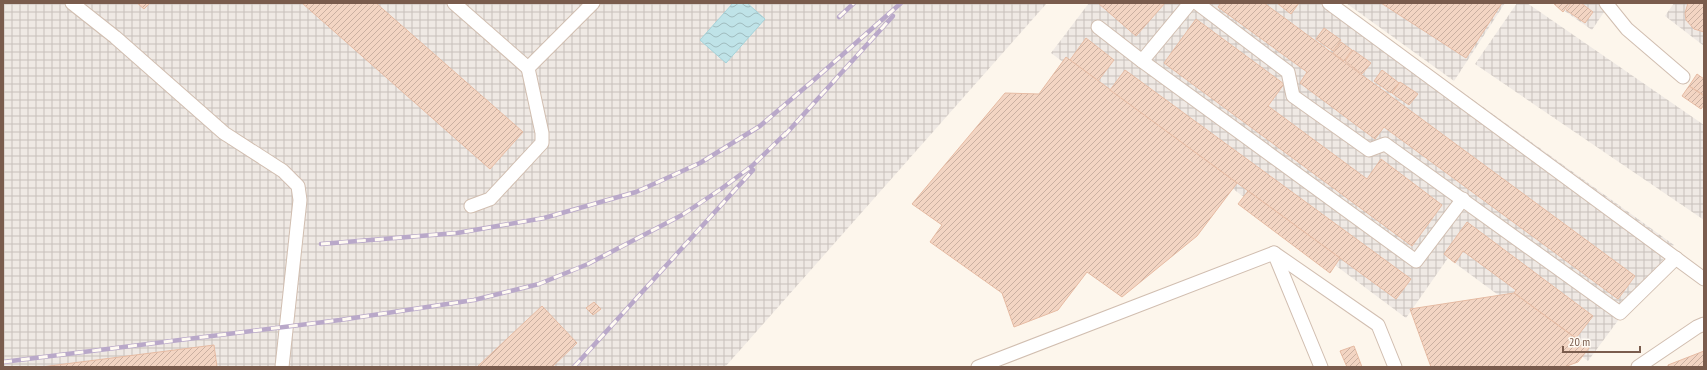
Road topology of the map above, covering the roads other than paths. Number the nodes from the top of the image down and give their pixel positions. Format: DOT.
graph roads {
  1 [pos="72,3"];
  2 [pos="454,3"];
  3 [pos="593,3"];
  4 [pos="1190,3"];
  5 [pos="1197,3"];
  6 [pos="1329,3"];
  7 [pos="1606,3"];
  8 [pos="1098,27"];
  9 [pos="1142,61"];
  10 [pos="528,68"];
  11 [pos="1683,77"];
  12 [pos="1463,199"];
  13 [pos="471,206"];
  14 [pos="1274,253"];
  15 [pos="1676,258"];
  16 [pos="1704,279"];
  17 [pos="1704,324"];
  18 [pos="282,367"];
  19 [pos="978,367"];
  20 [pos="1321,367"];
  21 [pos="1395,367"];
  22 [pos="1638,367"];
  1 -- 18 [label="lane"];
  2 -- 10 [label="lane"];
  3 -- 10 [label="lane"];
  4 -- 9 [label="lane"];
  5 -- 12 [label="lane"];
  6 -- 15 [label="lane"];
  7 -- 11 [label="lane"];
  8 -- 9 [label="lane"];
  9 -- 12 [label="lane"];
  10 -- 13 [label="lane"];
  12 -- 15 [label="lane"];
  14 -- 19 [label="lane"];
  14 -- 20 [label="lane"];
  14 -- 21 [label="lane"];
  15 -- 16 [label="lane"];
  17 -- 22 [label="lane"];
}
